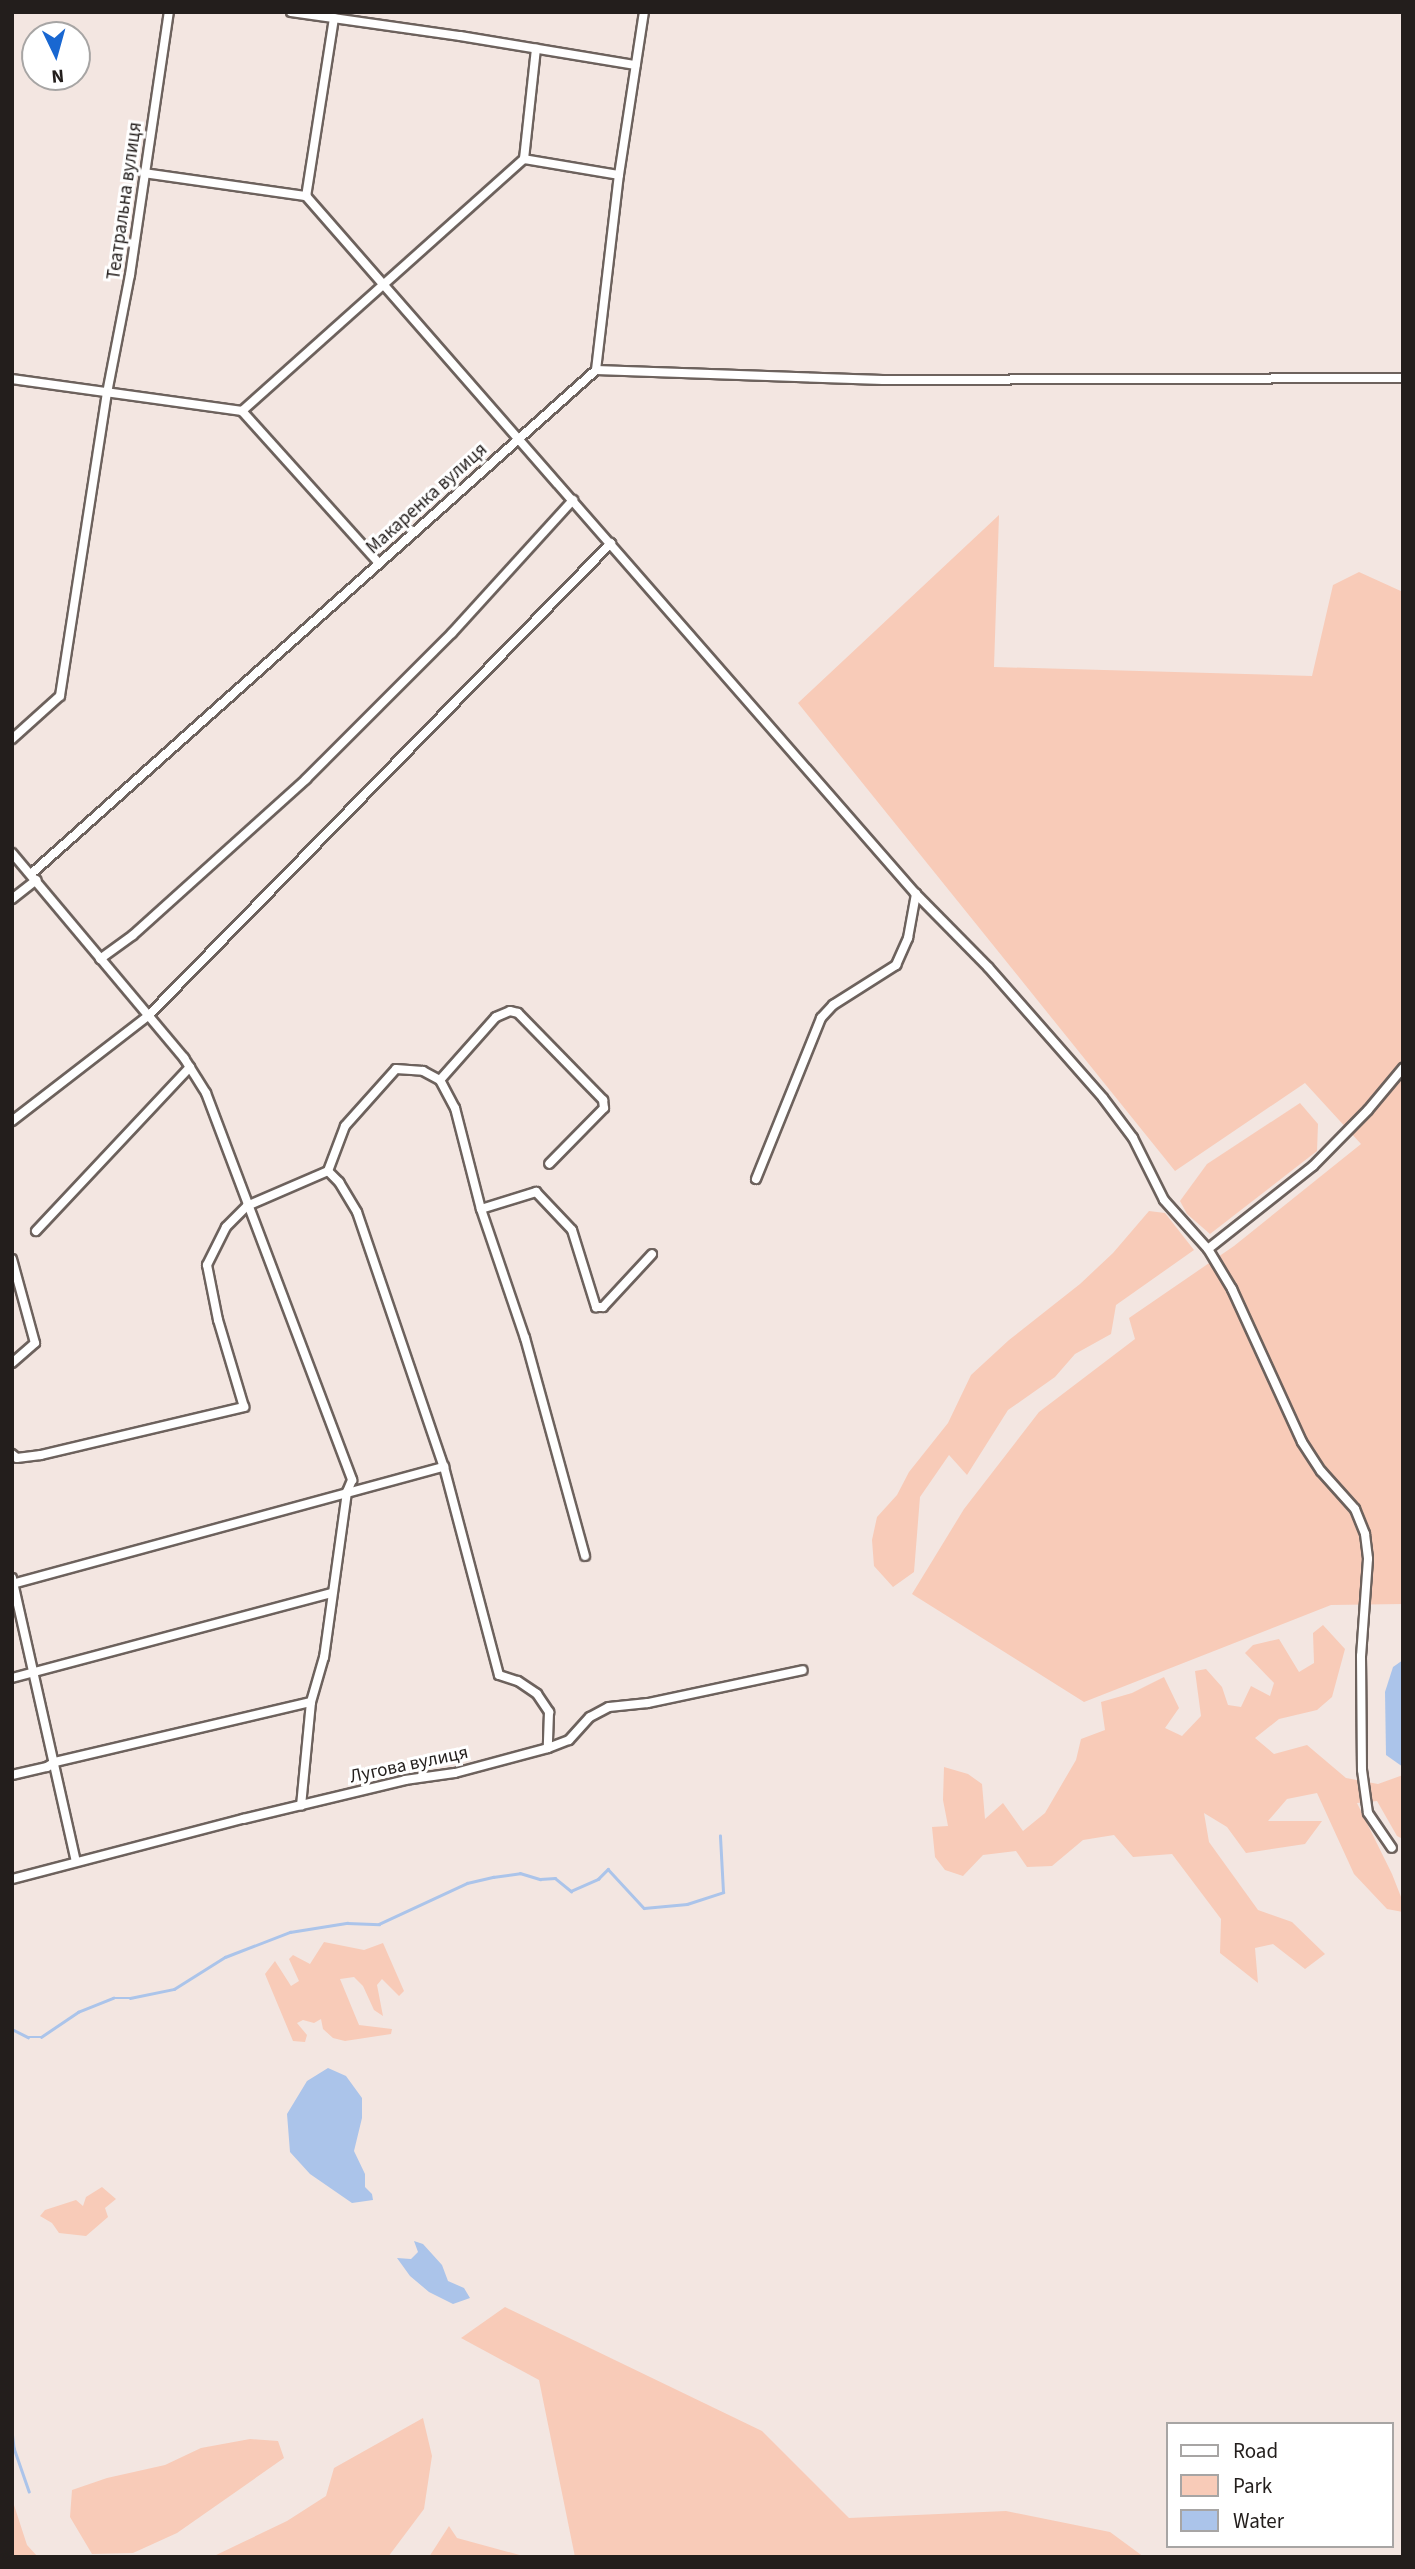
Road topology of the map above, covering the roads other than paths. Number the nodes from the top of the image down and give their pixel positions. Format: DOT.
graph roads {
  1 [pos="169,12"];
  2 [pos="291,12"];
  3 [pos="643,12"];
  4 [pos="334,18"];
  5 [pos="536,49"];
  6 [pos="636,65"];
  7 [pos="524,159"];
  8 [pos="144,173"];
  9 [pos="619,174"];
  10 [pos="306,196"];
  11 [pos="382,286"];
  12 [pos="596,370"];
  13 [pos="1403,378"];
  14 [pos="12,379"];
  15 [pos="107,393"];
  16 [pos="242,411"];
  17 [pos="519,438"];
  18 [pos="573,500"];
  19 [pos="611,543"];
  20 [pos="379,563"];
  21 [pos="12,739"];
  22 [pos="12,853"];
  23 [pos="34,877"];
  24 [pos="916,894"];
  25 [pos="12,900"];
  26 [pos="100,959"];
  27 [pos="148,1016"];
  28 [pos="190,1067"];
  29 [pos="1403,1068"];
  30 [pos="440,1080"];
  31 [pos="12,1122"];
  32 [pos="549,1164"];
  33 [pos="328,1171"];
  34 [pos="756,1180"];
  35 [pos="247,1206"];
  36 [pos="481,1209"];
  37 [pos="36,1231"];
  38 [pos="1208,1249"];
  39 [pos="652,1254"];
  40 [pos="12,1259"];
  41 [pos="12,1363"];
  42 [pos="12,1454"];
  43 [pos="444,1467"];
  44 [pos="346,1492"];
  45 [pos="585,1556"];
  46 [pos="13,1582"];
  47 [pos="332,1593"];
  48 [pos="803,1670"];
  49 [pos="35,1672"];
  50 [pos="12,1678"];
  51 [pos="311,1702"];
  52 [pos="548,1748"];
  53 [pos="55,1762"];
  54 [pos="12,1775"];
  55 [pos="301,1806"];
  56 [pos="1392,1848"];
  57 [pos="76,1861"];
  58 [pos="12,1879"];
  1 -- 8 [label="street, Театральна вулиця"];
  2 -- 4 [label="street"];
  3 -- 6 [label="street"];
  4 -- 5 [label="street"];
  4 -- 10 [label="street"];
  5 -- 6 [label="street"];
  5 -- 7 [label="street"];
  6 -- 9 [label="street"];
  7 -- 9 [label="street"];
  7 -- 11 [label="street"];
  8 -- 10 [label="street"];
  8 -- 15 [label="street, Театральна вулиця"];
  9 -- 12 [label="street"];
  10 -- 11 [label="street"];
  11 -- 16 [label="street"];
  11 -- 17 [label="street"];
  12 -- 13 [label="street"];
  12 -- 17 [label="street, Макаренка вулиця"];
  14 -- 15 [label="street"];
  15 -- 16 [label="street"];
  15 -- 21 [label="street, Театральна вулиця"];
  16 -- 20 [label="street"];
  17 -- 18 [label="street"];
  17 -- 20 [label="street, Макаренка вулиця"];
  18 -- 19 [label="street"];
  18 -- 26 [label="street"];
  19 -- 24 [label="street"];
  19 -- 27 [label="street"];
  20 -- 23 [label="street, Макаренка вулиця"];
  22 -- 23 [label="street"];
  23 -- 25 [label="street, Макаренка вулиця"];
  23 -- 26 [label="street"];
  24 -- 34 [label="street"];
  24 -- 38 [label="street"];
  26 -- 27 [label="street"];
  27 -- 28 [label="street"];
  27 -- 31 [label="street"];
  28 -- 35 [label="street"];
  28 -- 37 [label="street"];
  29 -- 38 [label="street"];
  30 -- 32 [label="street"];
  30 -- 33 [label="street"];
  30 -- 36 [label="street"];
  33 -- 35 [label="street"];
  33 -- 43 [label="street"];
  35 -- 42 [label="street"];
  35 -- 44 [label="street"];
  36 -- 39 [label="street"];
  36 -- 45 [label="street"];
  38 -- 56 [label="street"];
  40 -- 41 [label="street"];
  43 -- 44 [label="street"];
  43 -- 52 [label="street"];
  44 -- 46 [label="street"];
  44 -- 47 [label="street"];
  46 -- 49 [label="street"];
  47 -- 49 [label="street"];
  47 -- 51 [label="street"];
  48 -- 52 [label="street, Лугова вулиця"];
  49 -- 50 [label="street"];
  49 -- 53 [label="street"];
  51 -- 53 [label="street"];
  51 -- 55 [label="street"];
  52 -- 55 [label="street, Лугова вулиця"];
  53 -- 54 [label="street"];
  53 -- 57 [label="street"];
  55 -- 57 [label="street, Лугова вулиця"];
  57 -- 58 [label="street, Лугова вулиця"];
}
